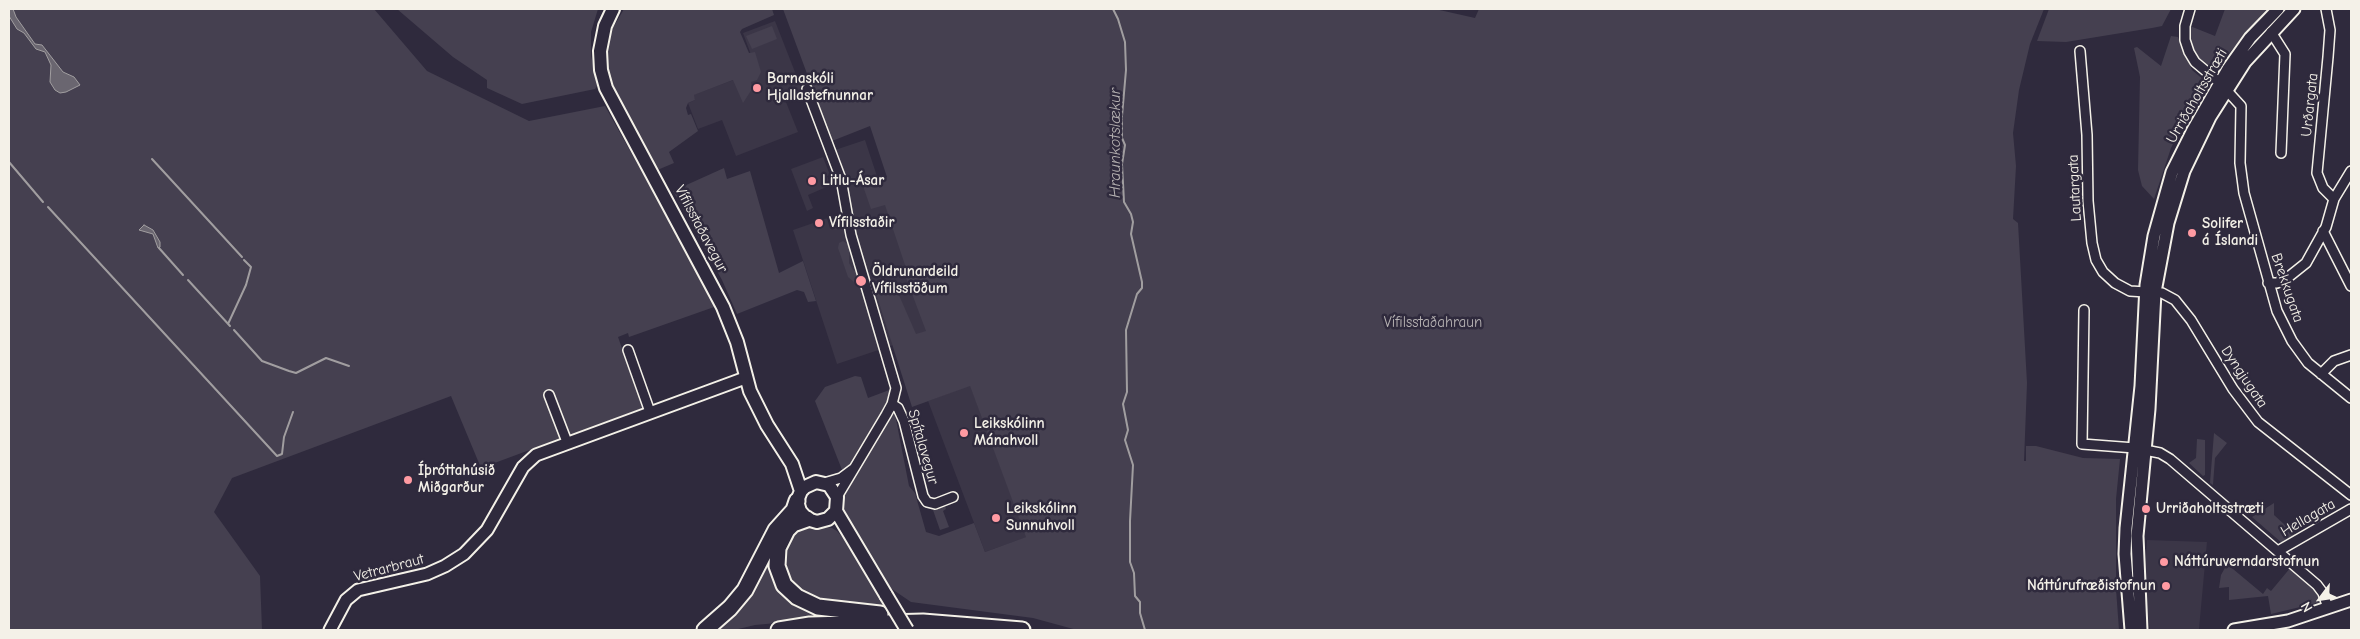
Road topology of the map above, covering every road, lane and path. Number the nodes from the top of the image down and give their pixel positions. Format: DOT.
graph roads {
  1 [pos="613,9"];
  2 [pos="2190,9"];
  3 [pos="2278,9"];
  4 [pos="2294,9"];
  5 [pos="2326,9"];
  6 [pos="2271,32"];
  7 [pos="2080,51"];
  8 [pos="2223,86"];
  9 [pos="807,89"];
  10 [pos="2281,153"];
  11 [pos="2351,171"];
  12 [pos="2334,199"];
  13 [pos="2323,231"];
  14 [pos="2268,283"];
  15 [pos="2351,286"];
  16 [pos="2151,292"];
  17 [pos="2084,310"];
  18 [pos="628,350"];
  19 [pos="2351,355"];
  20 [pos="2322,374"];
  21 [pos="745,378"];
  22 [pos="549,395"];
  23 [pos="2351,398"];
  24 [pos="892,404"];
  25 [pos="650,412"];
  26 [pos="568,442"];
  27 [pos="2140,449"];
  28 [pos="792,464"];
  29 [pos="855,468"];
  30 [pos="820,483"];
  31 [pos="2351,495"];
  32 [pos="799,496"];
  33 [pos="837,497"];
  34 [pos="953,497"];
  35 [pos="2351,509"];
  36 [pos="832,515"];
  37 [pos="807,519"];
  38 [pos="2278,551"];
  39 [pos="2351,600"];
  40 [pos="2328,608"];
  41 [pos="923,622"];
  42 [pos="330,630"];
  43 [pos="705,630"];
  44 [pos="779,630"];
  45 [pos="907,630"];
  46 [pos="1022,630"];
  47 [pos="2131,630"];
  48 [pos="2142,630"];
  49 [pos="2234,630"];
  1 -- 21 [label="main road, Vífilsstaðavegur"];
  2 -- 8 [label="street, Brekkugata"];
  3 -- 8 [label="street, Urriðaholtsstræti"];
  4 -- 6 [label="street, Urriðaholtsstræti"];
  5 -- 12 [label="street, Urðargata"];
  6 -- 8 [label="street, Urriðaholtsstræti"];
  6 -- 10 [label="street"];
  7 -- 16 [label="street, Lautargata"];
  8 -- 14 [label="street, Brekkugata"];
  8 -- 16 [label="street, Urriðaholtsstræti"];
  9 -- 24 [label="street, Spítalavegur"];
  11 -- 12 [label="street"];
  12 -- 13 [label="street"];
  13 -- 14 [label="street"];
  13 -- 15 [label="street"];
  14 -- 20 [label="street, Brekkugata"];
  16 -- 27 [label="street, Urriðaholtsstræti"];
  16 -- 31 [label="street, Dyngjugata"];
  17 -- 27 [label="street"];
  18 -- 25 [label="street"];
  19 -- 20 [label="street"];
  20 -- 23 [label="street, Brekkugata"];
  21 -- 25 [label="street, Vetrarbraut"];
  21 -- 28 [label="main road, Vífilsstaðavegur"];
  22 -- 26 [label="street"];
  24 -- 29 [label="street, Spítalavegur"];
  24 -- 34 [label="street, Spítalavegur"];
  25 -- 26 [label="street, Vetrarbraut"];
  26 -- 42 [label="street, Vetrarbraut"];
  27 -- 38 [label="street"];
  27 -- 47 [label="street, Urriðaholtsstræti"];
  27 -- 48 [label="street, Urriðaholtsstræti"];
  28 -- 30 [label="main road, Vífilsstaðavegur"];
  28 -- 32 [label="main road, Vífilsstaðavegur"];
  29 -- 30 [label="street"];
  29 -- 33 [label="street, Spítalavegur"];
  30 -- 32 [label="main road"];
  30 -- 33 [label="main road, Vífilsstaðavegur"];
  32 -- 37 [label="main road, Vífilsstaðavegur"];
  32 -- 43 [label="highway"];
  33 -- 36 [label="main road"];
  35 -- 38 [label="street, Hellagata"];
  36 -- 37 [label="main road"];
  36 -- 45 [label="main road, bridge"];
  37 -- 41 [label="highway"];
  38 -- 40 [label="street"];
  39 -- 40 [label="street"];
  40 -- 49 [label="street"];
  41 -- 44 [label="highway"];
  41 -- 46 [label="highway"];
}
